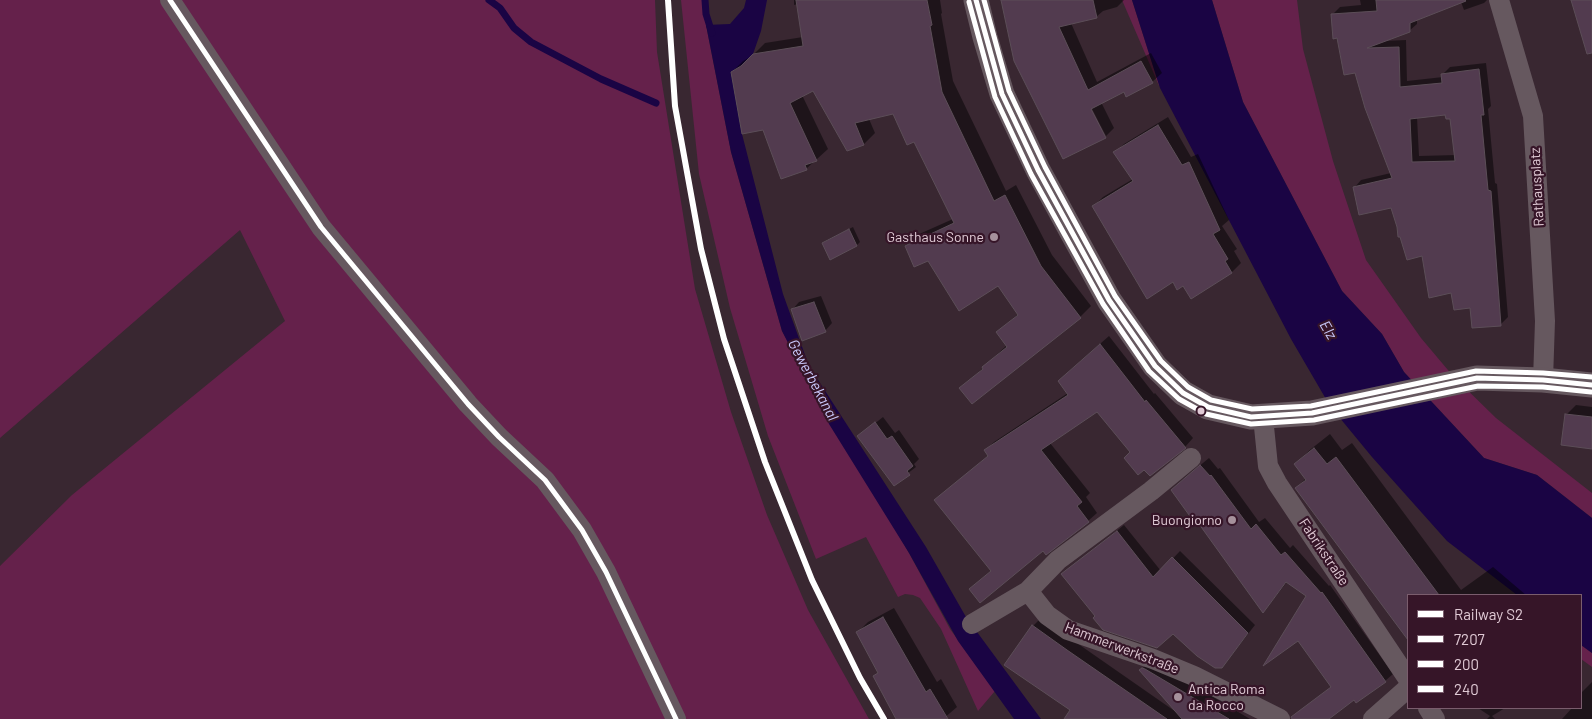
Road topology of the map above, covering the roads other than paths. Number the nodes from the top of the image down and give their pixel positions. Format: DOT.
graph roads {
  1 [pos="170,0"];
  2 [pos="976,0"];
  3 [pos="1499,0"];
  4 [pos="1543,380"];
  5 [pos="1592,385"];
  6 [pos="1263,417"];
  7 [pos="1191,458"];
  8 [pos="1028,591"];
  9 [pos="972,624"];
  10 [pos="1407,677"];
  11 [pos="1407,689"];
  12 [pos="676,719"];
  13 [pos="1280,719"];
  14 [pos="1373,719"];
  1 -- 12 [label="street"];
  2 -- 6 [label="street"];
  3 -- 4 [label="street, Rathausplatz"];
  4 -- 5 [label="street"];
  4 -- 6 [label="street"];
  6 -- 10 [label="street, Fabrikstraße"];
  7 -- 8 [label="street"];
  8 -- 9 [label="street"];
  8 -- 13 [label="street, Hammerwerkstraße"];
  11 -- 14 [label="street"];
}
